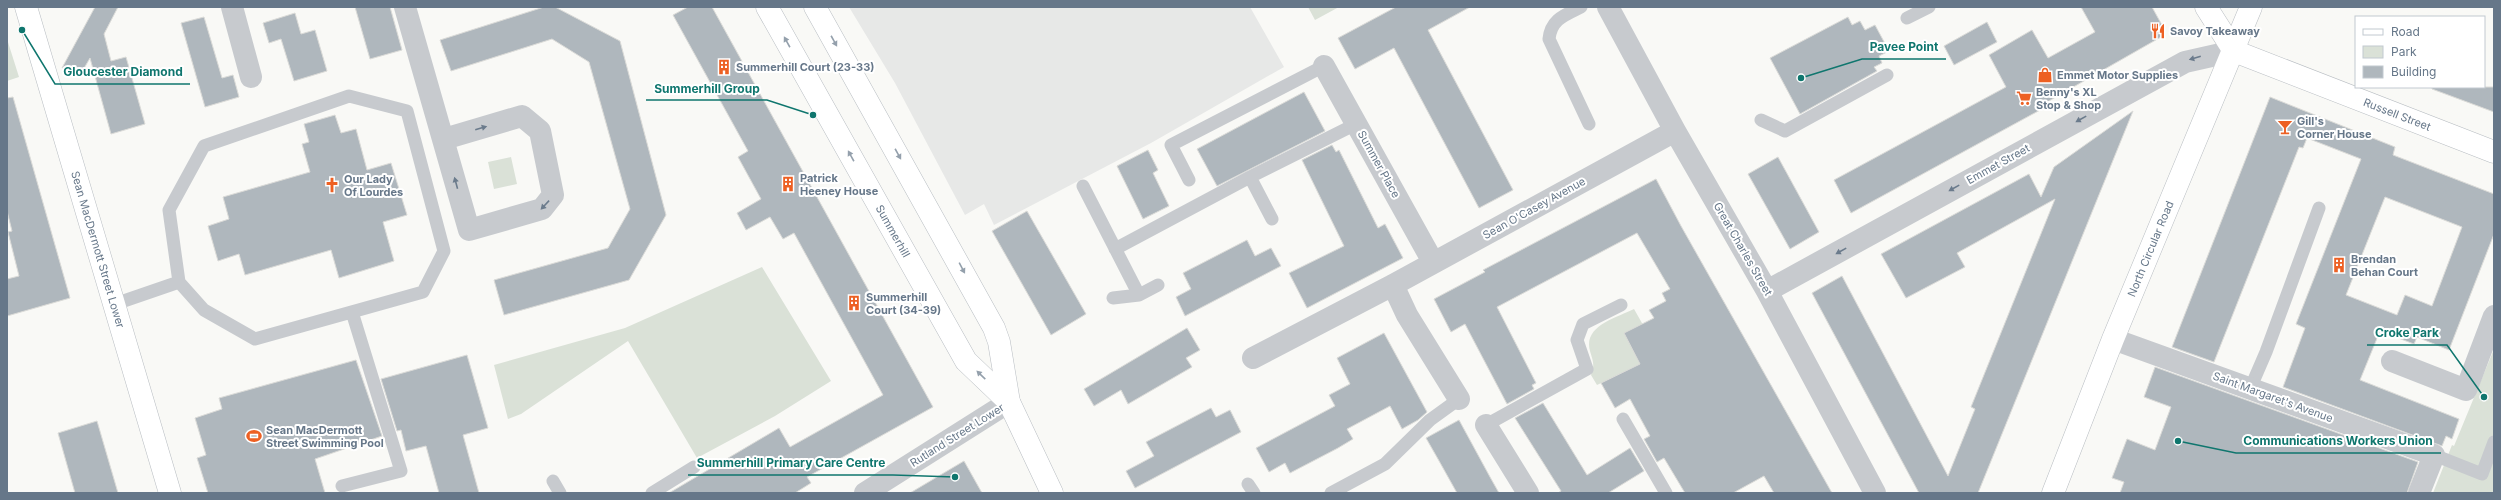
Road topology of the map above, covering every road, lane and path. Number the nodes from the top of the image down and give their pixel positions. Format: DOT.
graph roads {
  1 [pos="26,7"];
  2 [pos="232,7"];
  3 [pos="405,7"];
  4 [pos="767,7"];
  5 [pos="815,7"];
  6 [pos="1581,7"];
  7 [pos="1608,7"];
  8 [pos="1929,7"];
  9 [pos="2206,7"];
  10 [pos="2252,7"];
  11 [pos="1907,18"];
  12 [pos="2234,51"];
  13 [pos="1324,66"];
  14 [pos="1887,75"];
  15 [pos="251,78"];
  16 [pos="1761,120"];
  17 [pos="1356,124"];
  18 [pos="1589,124"];
  19 [pos="1675,131"];
  20 [pos="444,138"];
  21 [pos="2494,152"];
  22 [pos="1250,177"];
  23 [pos="1189,180"];
  24 [pos="1083,186"];
  25 [pos="2319,208"];
  26 [pos="1272,219"];
  27 [pos="1114,249"];
  28 [pos="1433,262"];
  29 [pos="179,282"];
  30 [pos="1158,285"];
  31 [pos="1393,285"];
  32 [pos="1767,291"];
  33 [pos="1139,295"];
  34 [pos="1113,298"];
  35 [pos="115,304"];
  36 [pos="1621,305"];
  37 [pos="352,312"];
  38 [pos="2494,316"];
  39 [pos="2113,339"];
  40 [pos="1253,358"];
  41 [pos="2392,361"];
  42 [pos="2250,389"];
  43 [pos="1459,399"];
  44 [pos="1009,402"];
  45 [pos="1623,419"];
  46 [pos="1486,425"];
  47 [pos="2494,442"];
  48 [pos="2434,455"];
  49 [pos="694,467"];
  50 [pos="553,481"];
  51 [pos="342,486"];
  52 [pos="170,493"];
  53 [pos="560,493"];
  54 [pos="652,493"];
  55 [pos="865,493"];
  56 [pos="1052,493"];
  57 [pos="1331,493"];
  58 [pos="1528,493"];
  59 [pos="1666,493"];
  60 [pos="1875,493"];
  61 [pos="2053,493"];
  62 [pos="2419,493"];
  1 -- 35 [label="main road, Sean MacDermott Street Lower"];
  2 -- 15 [label="street"];
  3 -- 20 [label="street"];
  44 -- 4 [label="main road, Summerhill, one-way"];
  5 -- 44 [label="main road, Summerhill, one-way"];
  6 -- 18 [label="lane"];
  7 -- 19 [label="street, Great Charles Street"];
  8 -- 11 [label="lane"];
  9 -- 12 [label="main road"];
  10 -- 12 [label="main road, North Circular Road"];
  12 -- 21 [label="main road, Russell Street"];
  12 -- 32 [label="street, Emmet Street, one-way"];
  12 -- 39 [label="main road, North Circular Road"];
  13 -- 17 [label="street, Summer Place"];
  13 -- 23 [label="lane"];
  14 -- 16 [label="lane"];
  17 -- 22 [label="lane"];
  17 -- 28 [label="street, Summer Place"];
  19 -- 28 [label="street, Sean O'Casey Avenue"];
  19 -- 32 [label="street, Great Charles Street"];
  20 -- 20 [label="street, one-way"];
  22 -- 26 [label="lane"];
  22 -- 27 [label="lane"];
  24 -- 27 [label="lane"];
  25 -- 42 [label="lane"];
  27 -- 33 [label="lane"];
  28 -- 31 [label="street, Sean O'Casey Avenue"];
  29 -- 35 [label="lane"];
  29 -- 37 [label="lane"];
  29 -- 37 [label="lane"];
  30 -- 33 [label="lane"];
  31 -- 40 [label="street, Sean O'Casey Avenue"];
  31 -- 43 [label="street"];
  32 -- 60 [label="street, Great Charles Street"];
  33 -- 34 [label="lane"];
  35 -- 52 [label="main road, Sean MacDermott Street Lower"];
  36 -- 46 [label="lane"];
  37 -- 51 [label="lane"];
  38 -- 41 [label="street"];
  39 -- 42 [label="street, Saint Margaret's Avenue"];
  39 -- 61 [label="main road, North Circular Road"];
  42 -- 48 [label="street, Saint Margaret's Avenue"];
  43 -- 57 [label="lane"];
  44 -- 55 [label="street, Rutland Street Lower"];
  44 -- 56 [label="main road, Summerhill"];
  45 -- 59 [label="lane"];
  46 -- 58 [label="street"];
  47 -- 48 [label="lane"];
  48 -- 62 [label="street"];
  49 -- 54 [label="lane"];
  50 -- 53 [label="lane"];
}
